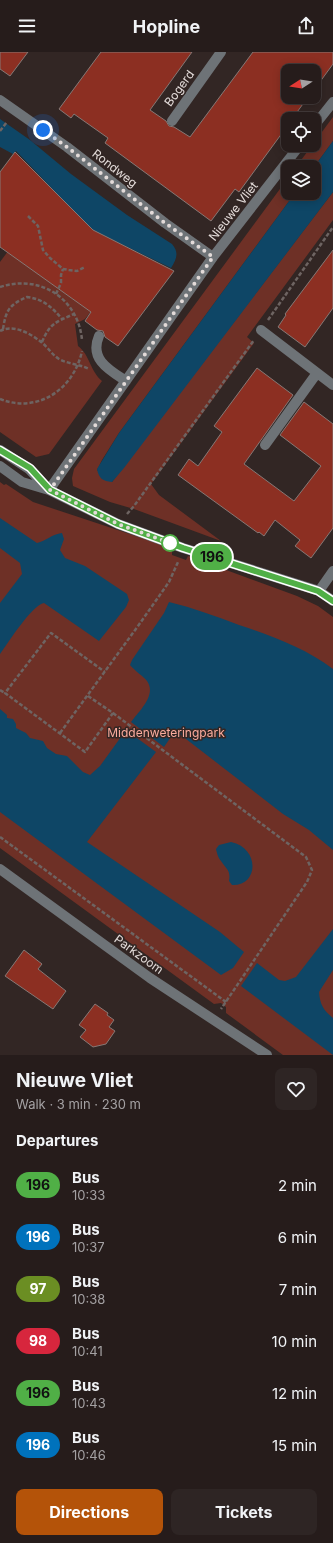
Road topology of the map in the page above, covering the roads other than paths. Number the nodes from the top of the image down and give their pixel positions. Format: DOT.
graph roads {
  1 [pos="221,52"];
  2 [pos="0,100"];
  3 [pos="333,102"];
  4 [pos="321,117"];
  5 [pos="172,121"];
  6 [pos="295,152"];
  7 [pos="213,257"];
  8 [pos="261,330"];
  9 [pos="99,336"];
  10 [pos="317,373"];
  11 [pos="126,381"];
  12 [pos="333,385"];
  13 [pos="265,445"];
  14 [pos="0,450"];
  15 [pos="0,466"];
  16 [pos="50,490"];
  17 [pos="333,571"];
  18 [pos="318,591"];
  19 [pos="333,601"];
  20 [pos="0,869"];
  21 [pos="266,1055"];
  1 -- 5 [label="street, Bogerd"];
  2 -- 7 [label="street, Rondweg"];
  3 -- 4 [label="street"];
  6 -- 7 [label="street, Nieuwe Vliet"];
  7 -- 11 [label="street, Nieuwe Vliet"];
  8 -- 10 [label="street"];
  9 -- 11 [label="street"];
  10 -- 12 [label="street"];
  10 -- 13 [label="street"];
  11 -- 16 [label="street, Nieuwe Vliet"];
  14 -- 16 [label="street"];
  15 -- 16 [label="street"];
  16 -- 18 [label="street"];
  17 -- 18 [label="street"];
  18 -- 19 [label="street"];
  20 -- 21 [label="street, Parkzoom"];
}
